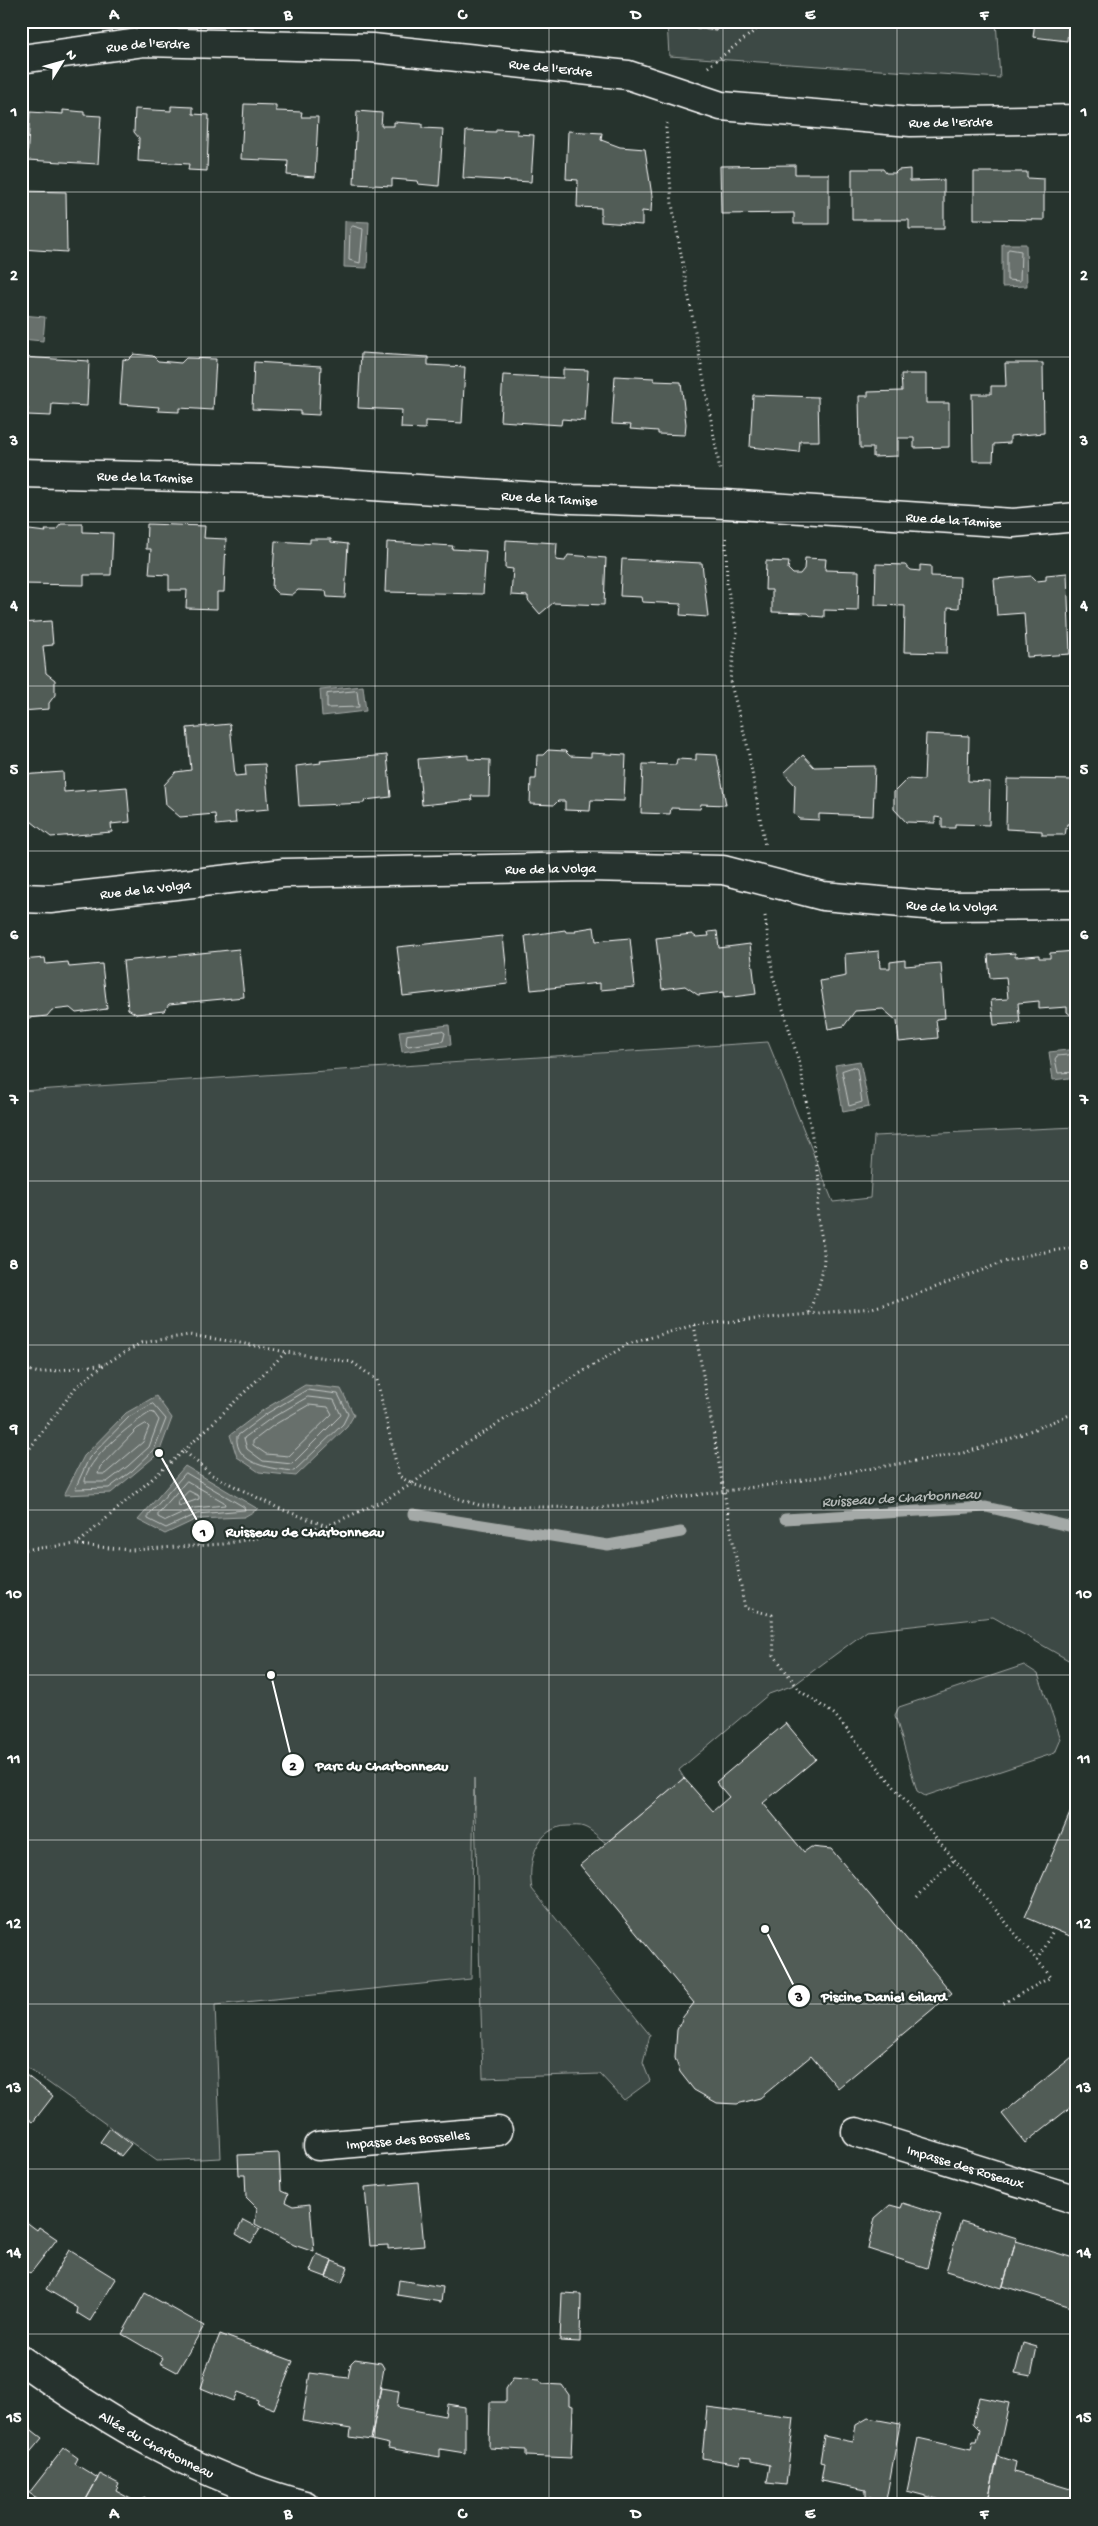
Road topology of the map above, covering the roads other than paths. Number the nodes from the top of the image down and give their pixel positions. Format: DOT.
graph roads {
  1 [pos="21,59"];
  2 [pos="1077,119"];
  3 [pos="21,473"];
  4 [pos="1077,517"];
  5 [pos="21,898"];
  6 [pos="1077,904"];
  7 [pos="498,2131"];
  8 [pos="856,2132"];
  9 [pos="318,2146"];
  10 [pos="1077,2200"];
  11 [pos="21,2360"];
  12 [pos="261,2500"];
  13 [pos="305,2505"];
  1 -- 2 [label="street, Rue de l'Erdre"];
  3 -- 4 [label="street, Rue de la Tamise"];
  5 -- 6 [label="street, Rue de la Volga"];
  7 -- 9 [label="street, Impasse des Bosselles"];
  8 -- 10 [label="street, Impasse des Roseaux"];
  11 -- 12 [label="street, Allée du Charbonneau"];
  12 -- 13 [label="street, Allée du Charbonneau"];
}
